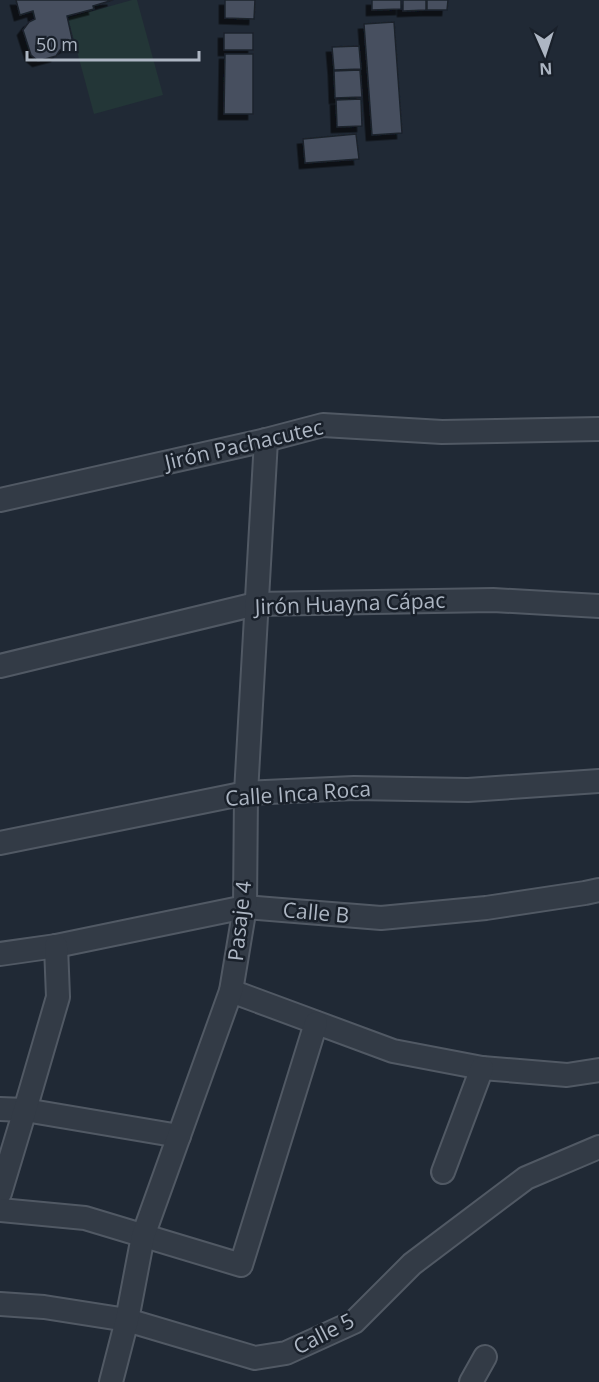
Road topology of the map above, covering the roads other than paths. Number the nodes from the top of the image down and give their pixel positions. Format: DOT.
graph roads {
  1 [pos="599,429"];
  2 [pos="266,440"];
  3 [pos="0,500"];
  4 [pos="256,604"];
  5 [pos="599,606"];
  6 [pos="0,666"];
  7 [pos="599,781"];
  8 [pos="246,793"];
  9 [pos="0,843"];
  10 [pos="599,890"];
  11 [pos="245,907"];
  12 [pos="56,946"];
  13 [pos="0,954"];
  14 [pos="231,991"];
  15 [pos="316,1023"];
  16 [pos="483,1068"];
  17 [pos="599,1070"];
  18 [pos="0,1109"];
  19 [pos="26,1110"];
  20 [pos="180,1136"];
  21 [pos="599,1147"];
  22 [pos="443,1172"];
  23 [pos="0,1193"];
  24 [pos="0,1210"];
  25 [pos="143,1236"];
  26 [pos="0,1304"];
  27 [pos="127,1320"];
  28 [pos="485,1357"];
  29 [pos="111,1382"];
  30 [pos="471,1382"];
  1 -- 2 [label="street, Jirón Pachacutec"];
  2 -- 3 [label="street, Jirón Pachacutec"];
  2 -- 4 [label="street, Pasaje 4"];
  4 -- 5 [label="street, Jirón Huayna Cápac"];
  4 -- 6 [label="street, Jirón Huayna Cápac"];
  4 -- 8 [label="street, Pasaje 4"];
  7 -- 8 [label="street, Calle Inca Roca"];
  8 -- 9 [label="street, Calle Inca Roca"];
  8 -- 11 [label="street, Pasaje 4"];
  10 -- 11 [label="street, Calle B"];
  11 -- 12 [label="street, Calle B"];
  11 -- 14 [label="street, Pasaje 4"];
  12 -- 13 [label="street, Calle B"];
  12 -- 19 [label="street"];
  14 -- 15 [label="street"];
  14 -- 20 [label="street, Pasaje 4"];
  15 -- 16 [label="street"];
  15 -- 25 [label="street"];
  16 -- 17 [label="street"];
  16 -- 22 [label="street"];
  18 -- 19 [label="street"];
  19 -- 20 [label="street"];
  19 -- 23 [label="street"];
  20 -- 25 [label="street, Pasaje 4"];
  21 -- 27 [label="street, Calle 5"];
  24 -- 25 [label="street"];
  25 -- 27 [label="street, Pasaje 4"];
  26 -- 27 [label="street, Calle 5"];
  27 -- 29 [label="street, Pasaje 4"];
  28 -- 30 [label="street"];
}
